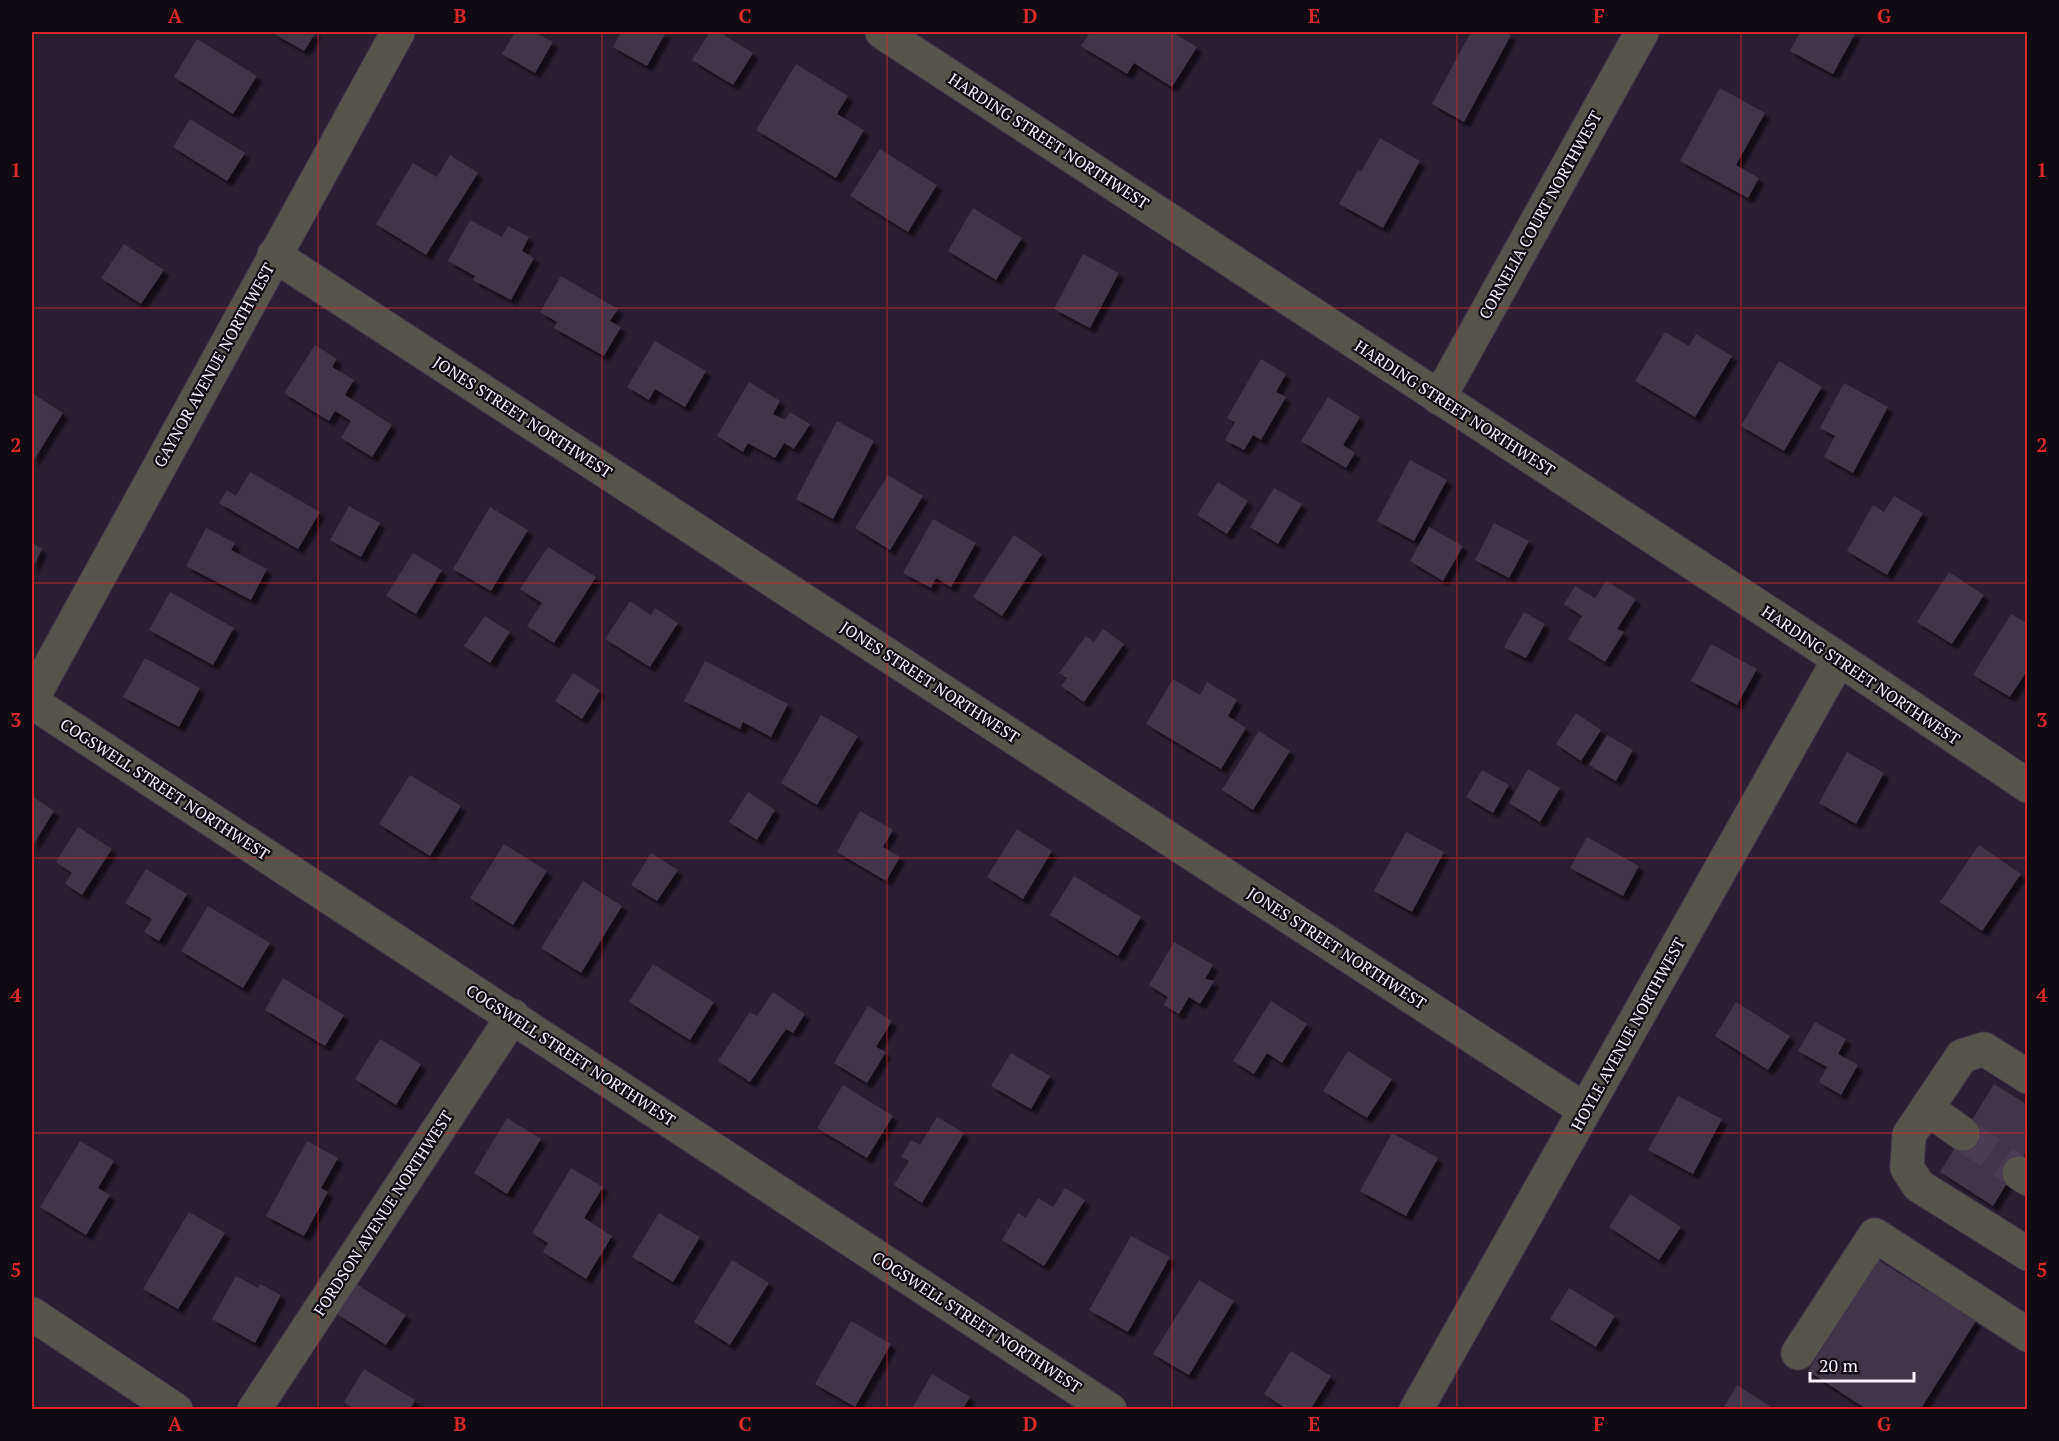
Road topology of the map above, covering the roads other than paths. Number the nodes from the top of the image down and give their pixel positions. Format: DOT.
graph roads {
  1 [pos="398,32"];
  2 [pos="882,32"];
  3 [pos="1642,32"];
  4 [pos="274,255"];
  5 [pos="1439,398"];
  6 [pos="1839,659"];
  7 [pos="32,700"];
  8 [pos="2028,786"];
  9 [pos="513,1016"];
  10 [pos="2028,1077"];
  11 [pos="1928,1109"];
  12 [pos="1585,1110"];
  13 [pos="1963,1134"];
  14 [pos="2028,1254"];
  15 [pos="32,1314"];
  16 [pos="2028,1335"];
  17 [pos="1798,1353"];
  18 [pos="176,1410"];
  19 [pos="254,1410"];
  20 [pos="1110,1410"];
  21 [pos="1416,1410"];
  1 -- 4 [label="street, GAYNOR AVENUE NORTHWEST"];
  2 -- 5 [label="street, HARDING STREET NORTHWEST"];
  3 -- 5 [label="street, CORNELIA COURT NORTHWEST"];
  4 -- 7 [label="street, GAYNOR AVENUE NORTHWEST"];
  4 -- 12 [label="street, JONES STREET NORTHWEST"];
  5 -- 6 [label="street, HARDING STREET NORTHWEST"];
  6 -- 8 [label="street, HARDING STREET NORTHWEST"];
  6 -- 12 [label="street, HOYLE AVENUE NORTHWEST"];
  7 -- 9 [label="street, COGSWELL STREET NORTHWEST"];
  9 -- 19 [label="street, FORDSON AVENUE NORTHWEST"];
  9 -- 20 [label="street, COGSWELL STREET NORTHWEST"];
  10 -- 11 [label="street"];
  11 -- 13 [label="street"];
  11 -- 14 [label="street"];
  12 -- 21 [label="street, HOYLE AVENUE NORTHWEST"];
  15 -- 18 [label="street"];
  16 -- 17 [label="street"];
}
